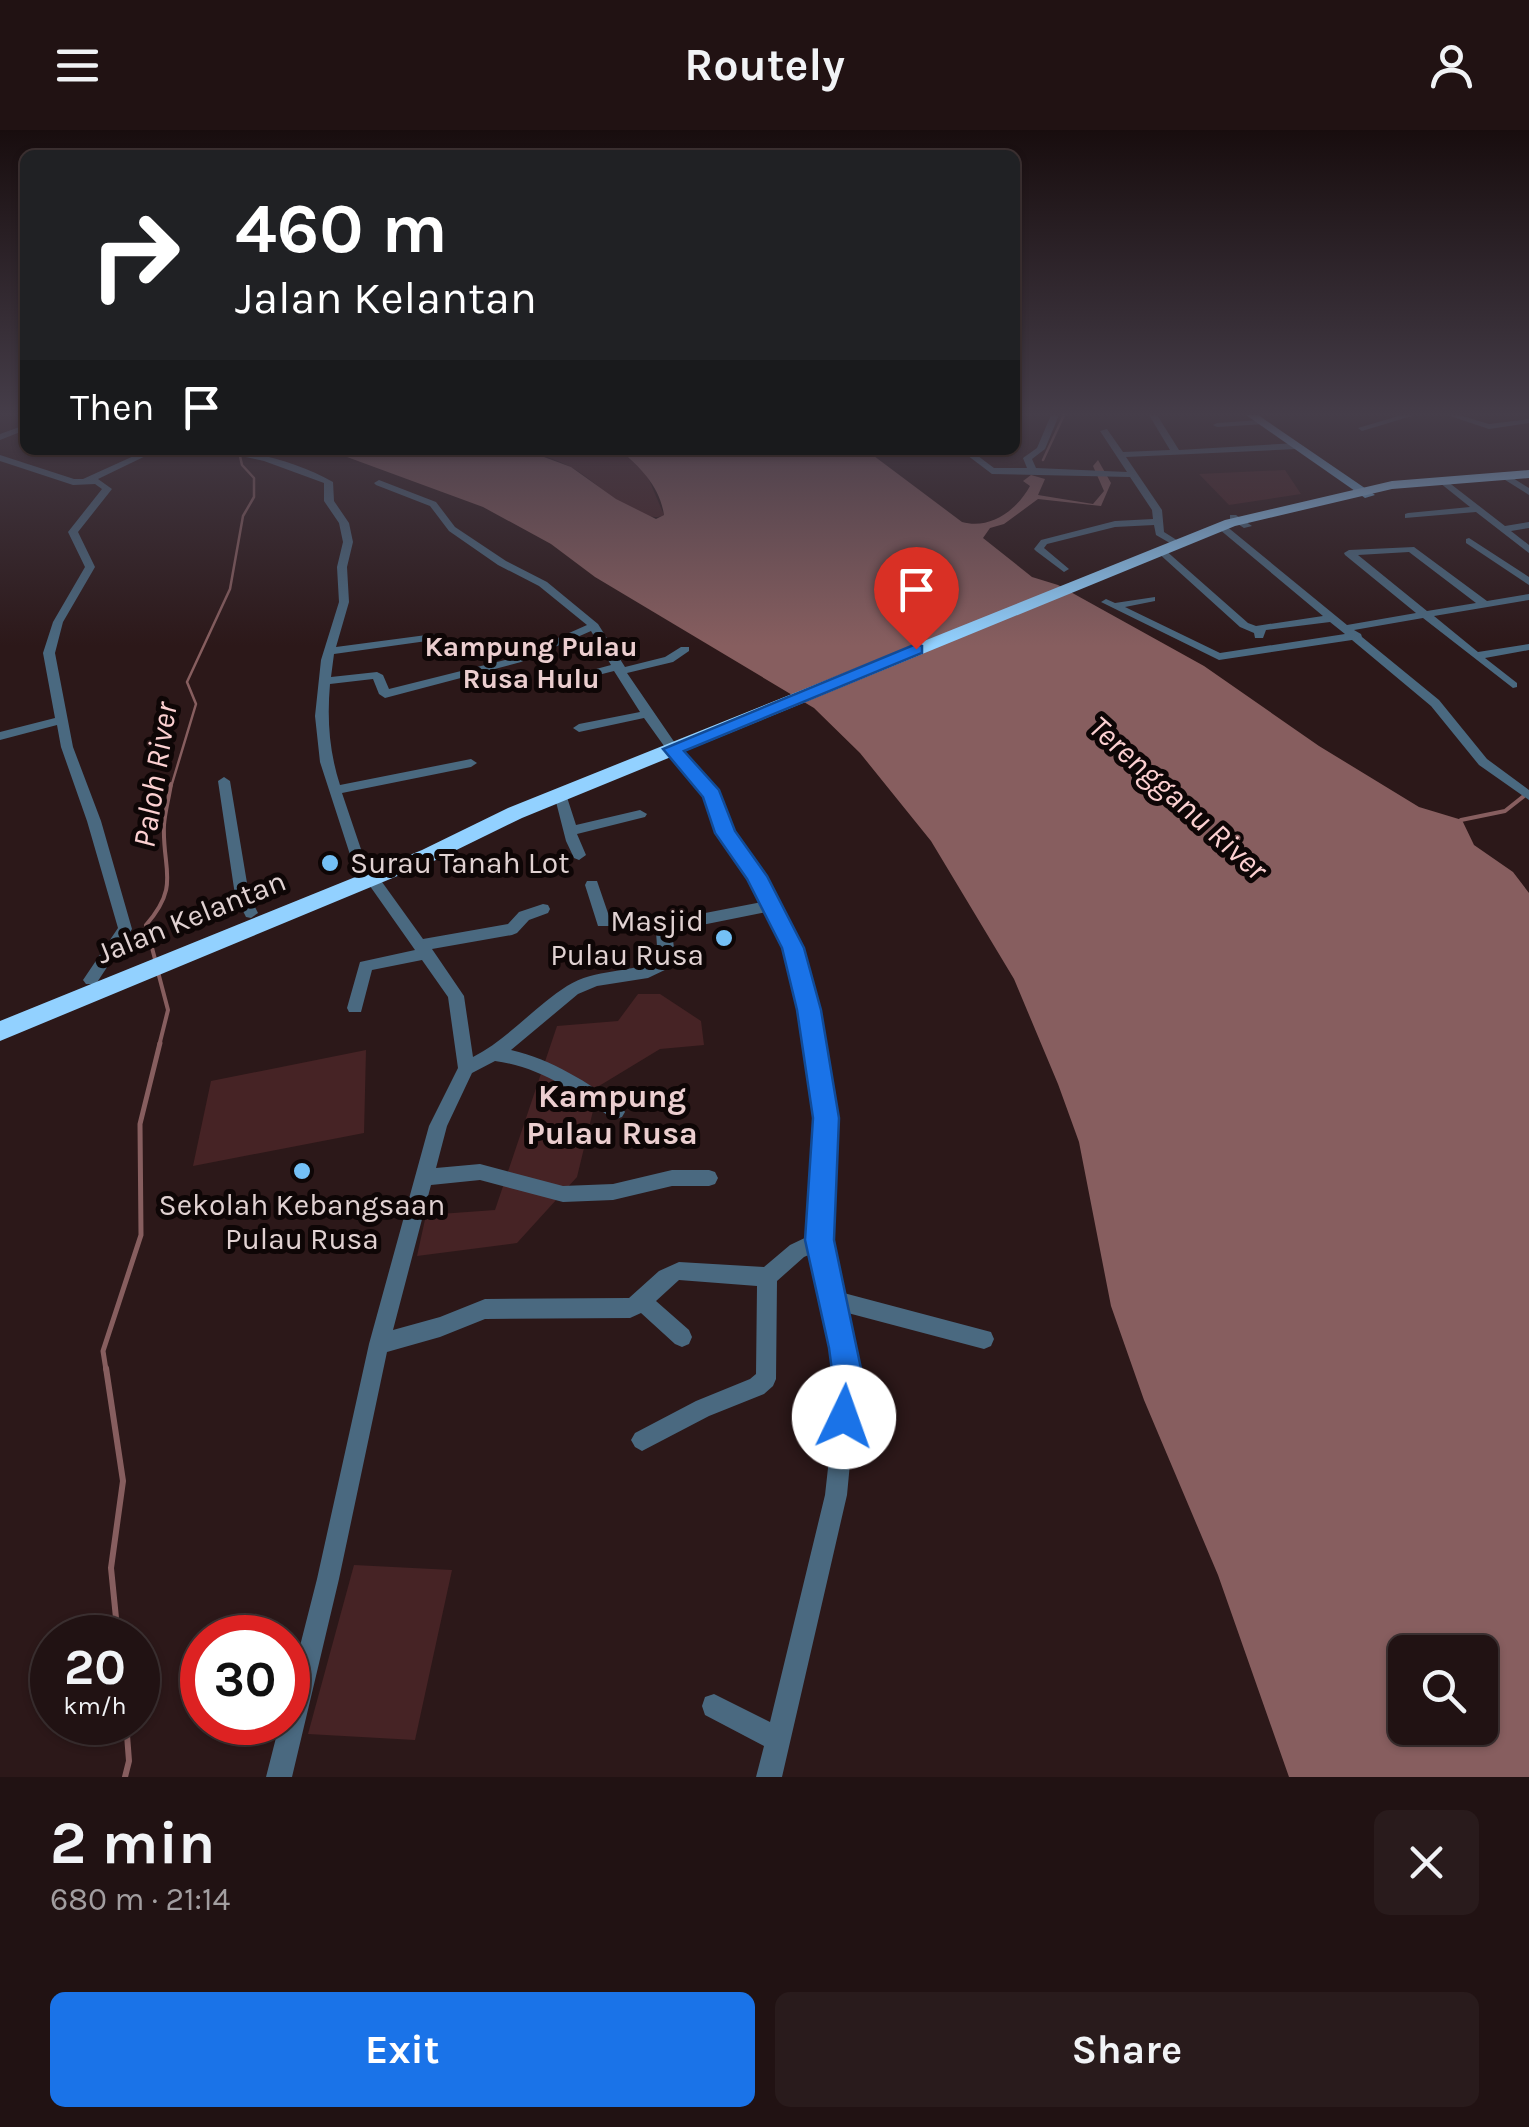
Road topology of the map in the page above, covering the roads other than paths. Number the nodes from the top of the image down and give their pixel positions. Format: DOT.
graph roads {
  1 [pos="105,492"];
  2 [pos="330,492"];
  3 [pos="402,492"];
  4 [pos="1145,492"];
  5 [pos="1342,492"];
  6 [pos="1343,492"];
  7 [pos="1456,492"];
  8 [pos="1478,509"];
  9 [pos="1408,516"];
  10 [pos="1156,522"];
  11 [pos="1237,523"];
  12 [pos="1529,526"];
  13 [pos="1502,529"];
  14 [pos="1469,540"];
  15 [pos="1178,544"];
  16 [pos="1161,550"];
  17 [pos="1529,550"];
  18 [pos="1064,569"];
  19 [pos="1529,582"];
  20 [pos="1529,597"];
  21 [pos="1151,599"];
  22 [pos="1486,605"];
  23 [pos="1422,615"];
  24 [pos="1334,618"];
  25 [pos="594,626"];
  26 [pos="1257,630"];
  27 [pos="1352,632"];
  28 [pos="434,636"];
  29 [pos="1529,647"];
  30 [pos="686,649"];
  31 [pos="1272,649"];
  32 [pos="329,651"];
  33 [pos="1476,656"];
  34 [pos="620,668"];
  35 [pos="547,678"];
  36 [pos="324,681"];
  37 [pos="1513,685"];
  38 [pos="648,714"];
  39 [pos="62,720"];
  40 [pos="580,728"];
  41 [pos="0,736"];
  42 [pos="672,749"];
  43 [pos="471,763"];
  44 [pos="224,780"];
  45 [pos="334,790"];
  46 [pos="560,794"];
  47 [pos="1529,796"];
  48 [pos="515,813"];
  49 [pos="640,814"];
  50 [pos="572,831"];
  51 [pos="579,855"];
  52 [pos="362,871"];
  53 [pos="592,884"];
  54 [pos="770,906"];
  55 [pos="543,910"];
  56 [pos="251,912"];
  57 [pos="666,926"];
  58 [pos="186,947"];
  59 [pos="424,949"];
  60 [pos="106,978"];
  61 [pos="355,1008"];
  62 [pos="0,1016"];
  63 [pos="0,1031"];
  64 [pos="494,1054"];
  65 [pos="466,1068"];
  66 [pos="616,1112"];
  67 [pos="425,1176"];
  68 [pos="709,1178"];
  69 [pos="820,1240"];
  70 [pos="767,1276"];
  71 [pos="832,1299"];
  72 [pos="643,1302"];
  73 [pos="682,1337"];
  74 [pos="984,1338"];
  75 [pos="380,1344"];
  76 [pos="642,1440"];
  77 [pos="714,1706"];
  78 [pos="778,1740"];
  79 [pos="278,1777"];
  80 [pos="769,1777"];
  1 -- 39 [label="street"];
  2 -- 32 [label="street"];
  3 -- 25 [label="street"];
  4 -- 10 [label="street"];
  5 -- 11 [label="highway, Jalan Kelantan"];
  6 -- 11 [label="highway, Jalan Kelantan"];
  7 -- 8 [label="street"];
  8 -- 9 [label="street"];
  8 -- 13 [label="street"];
  10 -- 15 [label="street"];
  10 -- 18 [label="street"];
  11 -- 15 [label="highway, Jalan Kelantan"];
  11 -- 24 [label="street"];
  12 -- 13 [label="street"];
  13 -- 17 [label="street"];
  14 -- 19 [label="street"];
  15 -- 16 [label="highway, Jalan Kelantan"];
  16 -- 26 [label="street"];
  16 -- 42 [label="highway, Jalan Kelantan"];
  20 -- 22 [label="street"];
  21 -- 31 [label="street"];
  22 -- 23 [label="street"];
  22 -- 23 [label="street"];
  23 -- 27 [label="street"];
  23 -- 33 [label="street"];
  24 -- 26 [label="street"];
  24 -- 27 [label="street"];
  25 -- 34 [label="street"];
  25 -- 36 [label="street"];
  26 -- 31 [label="street"];
  27 -- 31 [label="street"];
  27 -- 47 [label="street"];
  28 -- 32 [label="street"];
  29 -- 33 [label="street"];
  30 -- 34 [label="street"];
  32 -- 36 [label="street"];
  33 -- 37 [label="street"];
  34 -- 35 [label="street"];
  34 -- 38 [label="street"];
  36 -- 45 [label="street"];
  38 -- 40 [label="street"];
  38 -- 42 [label="street"];
  39 -- 41 [label="street"];
  39 -- 60 [label="street"];
  42 -- 46 [label="highway, Jalan Kelantan"];
  42 -- 54 [label="street"];
  43 -- 45 [label="street"];
  44 -- 56 [label="street"];
  45 -- 52 [label="street"];
  46 -- 48 [label="highway, Jalan Kelantan"];
  46 -- 50 [label="street"];
  48 -- 52 [label="highway, Jalan Kelantan"];
  48 -- 52 [label="highway, Jalan Kelantan"];
  49 -- 50 [label="street"];
  50 -- 51 [label="street"];
  52 -- 56 [label="highway, Jalan Kelantan"];
  52 -- 58 [label="highway, Jalan Kelantan"];
  52 -- 59 [label="street"];
  53 -- 57 [label="street"];
  54 -- 57 [label="street"];
  54 -- 69 [label="street"];
  55 -- 59 [label="street"];
  56 -- 58 [label="highway, Jalan Kelantan"];
  57 -- 64 [label="street"];
  58 -- 60 [label="highway, Jalan Kelantan"];
  59 -- 61 [label="street"];
  59 -- 65 [label="street"];
  60 -- 62 [label="highway, Jalan Kelantan"];
  60 -- 63 [label="highway, Jalan Kelantan"];
  64 -- 65 [label="street"];
  64 -- 66 [label="street"];
  65 -- 67 [label="street"];
  67 -- 68 [label="street"];
  67 -- 75 [label="street"];
  69 -- 70 [label="street"];
  69 -- 71 [label="street"];
  70 -- 72 [label="street"];
  70 -- 76 [label="street"];
  71 -- 74 [label="street"];
  71 -- 78 [label="street"];
  72 -- 73 [label="street"];
  72 -- 75 [label="street"];
  75 -- 79 [label="street"];
  77 -- 78 [label="street"];
  78 -- 80 [label="street"];
}
